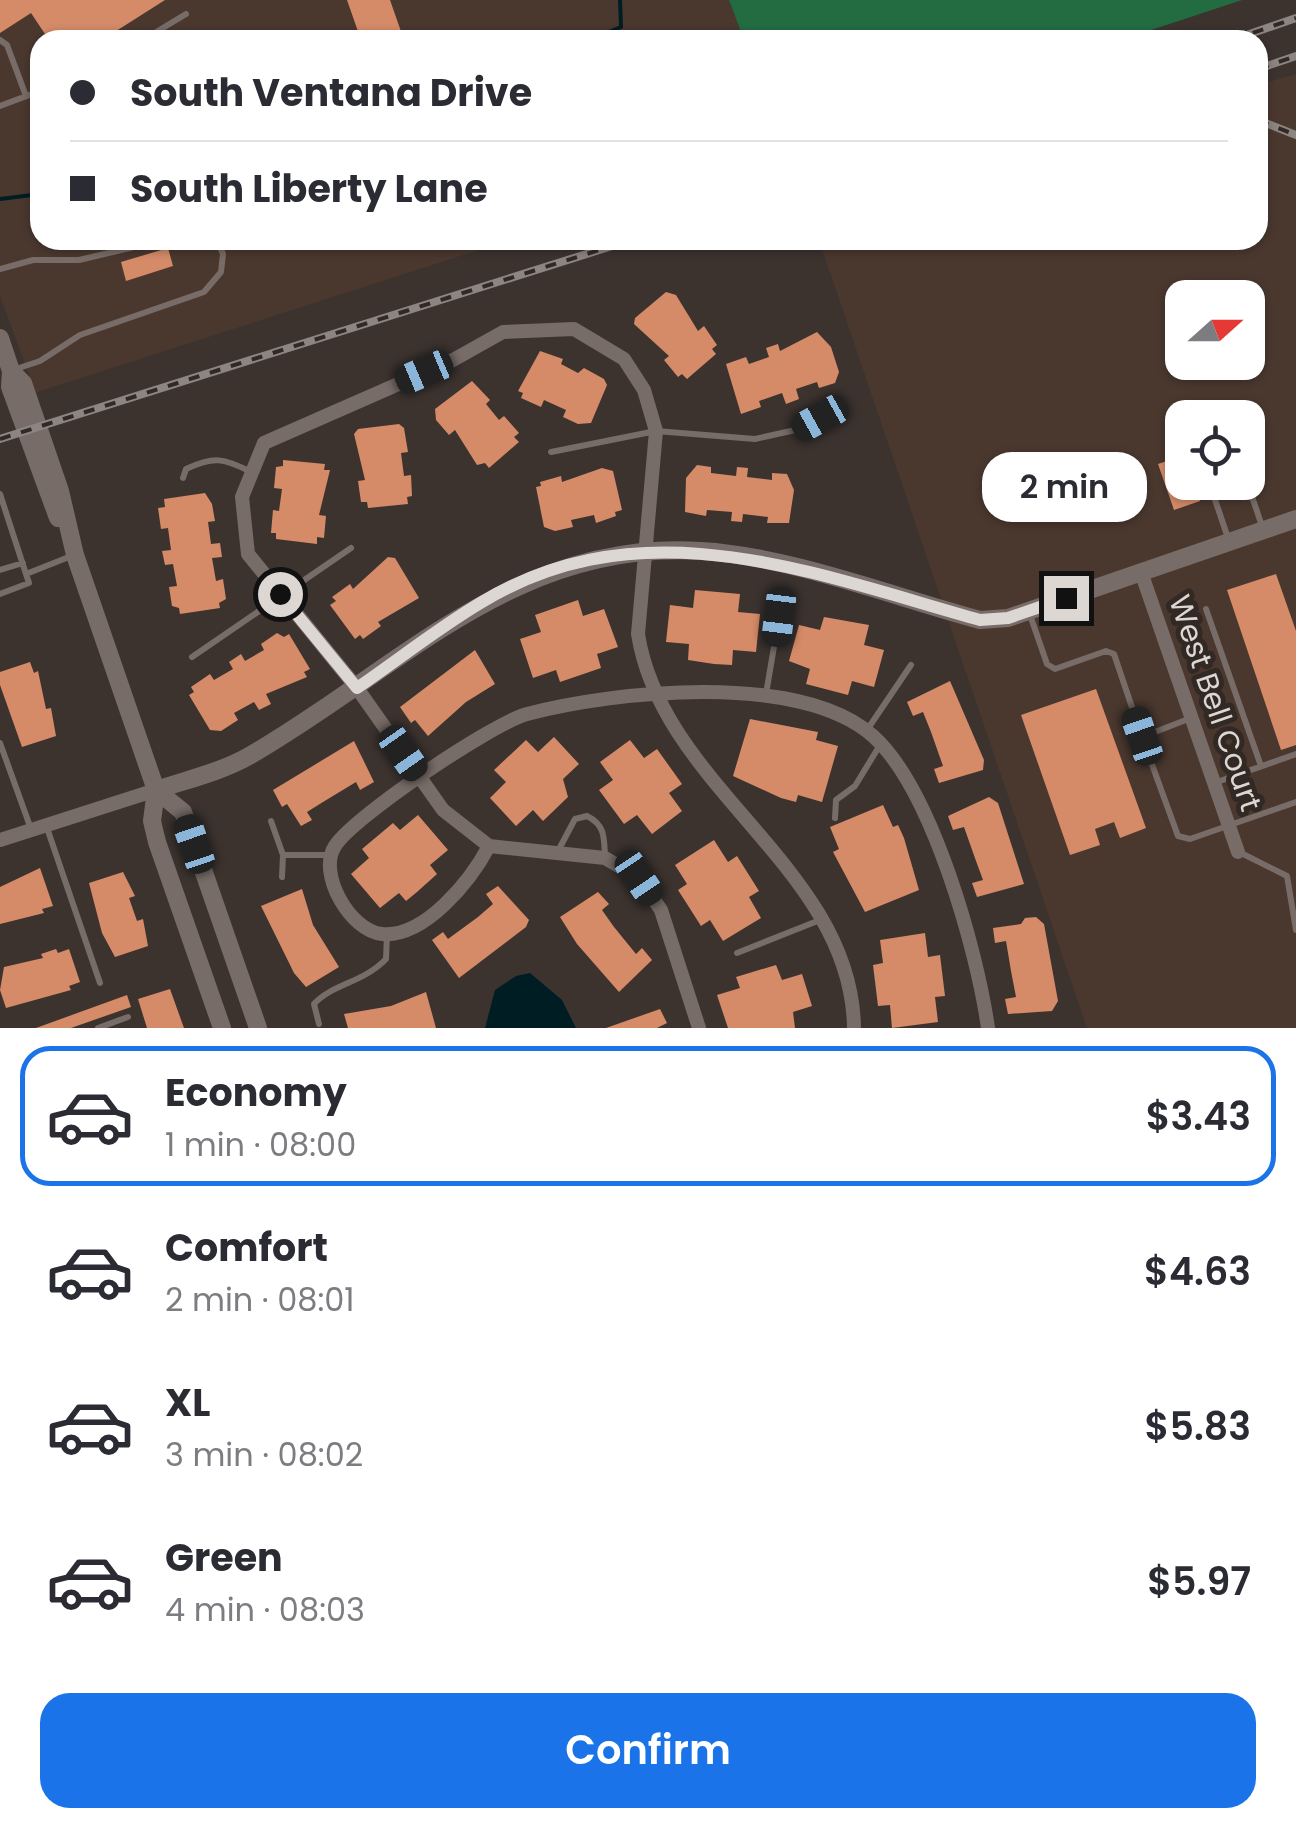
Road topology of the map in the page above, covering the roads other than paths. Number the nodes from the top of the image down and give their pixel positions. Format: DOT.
graph roads {
  1 [pos="186,14"];
  2 [pos="160,30"];
  3 [pos="0,40"];
  4 [pos="30,95"];
  5 [pos="26,96"];
  6 [pos="0,106"];
  7 [pos="122,250"];
  8 [pos="222,250"];
  9 [pos="0,269"];
  10 [pos="0,338"];
  11 [pos="11,371"];
  12 [pos="839,407"];
  13 [pos="656,431"];
  14 [pos="551,452"];
  15 [pos="252,472"];
  16 [pos="183,478"];
  17 [pos="0,494"];
  18 [pos="1215,500"];
  19 [pos="1253,500"];
  20 [pos="1296,519"];
  21 [pos="1263,530"];
  22 [pos="1229,542"];
  23 [pos="351,548"];
  24 [pos="646,552"];
  25 [pos="75,555"];
  26 [pos="23,563"];
  27 [pos="0,570"];
  28 [pos="1141,572"];
  29 [pos="26,574"];
  30 [pos="0,594"];
  31 [pos="280,594"];
  32 [pos="1206,609"];
  33 [pos="1028,611"];
  34 [pos="779,617"];
  35 [pos="192,657"];
  36 [pos="911,665"];
  37 [pos="357,688"];
  38 [pos="654,694"];
  39 [pos="765,696"];
  40 [pos="1191,718"];
  41 [pos="866,731"];
  42 [pos="1142,736"];
  43 [pos="0,743"];
  44 [pos="880,744"];
  45 [pos="1296,754"];
  46 [pos="1261,766"];
  47 [pos="421,778"];
  48 [pos="1214,783"];
  49 [pos="156,790"];
  50 [pos="1296,802"];
  51 [pos="835,818"];
  52 [pos="271,821"];
  53 [pos="1229,826"];
  54 [pos="38,828"];
  55 [pos="0,840"];
  56 [pos="488,846"];
  57 [pos="557,852"];
  58 [pos="1238,852"];
  59 [pos="284,855"];
  60 [pos="329,855"];
  61 [pos="605,858"];
  62 [pos="282,878"];
  63 [pos="822,919"];
  64 [pos="1296,930"];
  65 [pos="386,933"];
  66 [pos="737,953"];
  67 [pos="100,983"];
  68 [pos="128,1017"];
  69 [pos="319,1024"];
  70 [pos="98,1028"];
  71 [pos="222,1028"];
  72 [pos="258,1028"];
  73 [pos="699,1028"];
  74 [pos="854,1028"];
  75 [pos="988,1028"];
  1 -- 2 [label="lane"];
  3 -- 5 [label="lane"];
  4 -- 5 [label="lane"];
  5 -- 6 [label="lane"];
  7 -- 9 [label="lane"];
  8 -- 11 [label="lane"];
  10 -- 11 [label="street"];
  11 -- 25 [label="street"];
  12 -- 13 [label="lane"];
  13 -- 14 [label="lane"];
  13 -- 15 [label="street"];
  13 -- 24 [label="street"];
  15 -- 16 [label="lane"];
  15 -- 31 [label="street"];
  17 -- 26 [label="lane"];
  18 -- 22 [label="lane"];
  19 -- 21 [label="lane"];
  20 -- 21 [label="street"];
  21 -- 22 [label="street"];
  22 -- 28 [label="street"];
  23 -- 31 [label="lane"];
  24 -- 33 [label="street"];
  24 -- 37 [label="street"];
  24 -- 38 [label="street"];
  25 -- 29 [label="lane"];
  25 -- 49 [label="street"];
  26 -- 27 [label="lane"];
  26 -- 29 [label="lane"];
  28 -- 33 [label="street"];
  28 -- 40 [label="street, West Bell Court"];
  29 -- 30 [label="lane"];
  31 -- 35 [label="lane"];
  31 -- 37 [label="street"];
  32 -- 46 [label="lane"];
  33 -- 42 [label="lane"];
  34 -- 39 [label="lane"];
  36 -- 41 [label="lane"];
  37 -- 47 [label="street"];
  37 -- 49 [label="street"];
  38 -- 39 [label="street"];
  38 -- 47 [label="street"];
  38 -- 63 [label="street"];
  39 -- 41 [label="street"];
  40 -- 42 [label="lane"];
  40 -- 48 [label="street, West Bell Court"];
  41 -- 44 [label="street"];
  42 -- 53 [label="lane"];
  43 -- 54 [label="lane"];
  44 -- 51 [label="lane"];
  44 -- 75 [label="street"];
  45 -- 46 [label="lane"];
  46 -- 48 [label="lane"];
  47 -- 56 [label="street"];
  47 -- 60 [label="street"];
  48 -- 53 [label="street, West Bell Court"];
  49 -- 54 [label="street"];
  49 -- 71 [label="street"];
  49 -- 72 [label="street"];
  50 -- 53 [label="lane"];
  52 -- 59 [label="lane"];
  53 -- 58 [label="street, West Bell Court"];
  54 -- 55 [label="street"];
  54 -- 67 [label="lane"];
  56 -- 57 [label="street"];
  56 -- 65 [label="street"];
  57 -- 61 [label="street"];
  57 -- 61 [label="lane"];
  58 -- 64 [label="lane"];
  59 -- 60 [label="lane"];
  59 -- 62 [label="lane"];
  60 -- 65 [label="street"];
  61 -- 73 [label="street"];
  63 -- 66 [label="lane"];
  63 -- 74 [label="street"];
  65 -- 69 [label="lane"];
  68 -- 70 [label="lane"];
}
